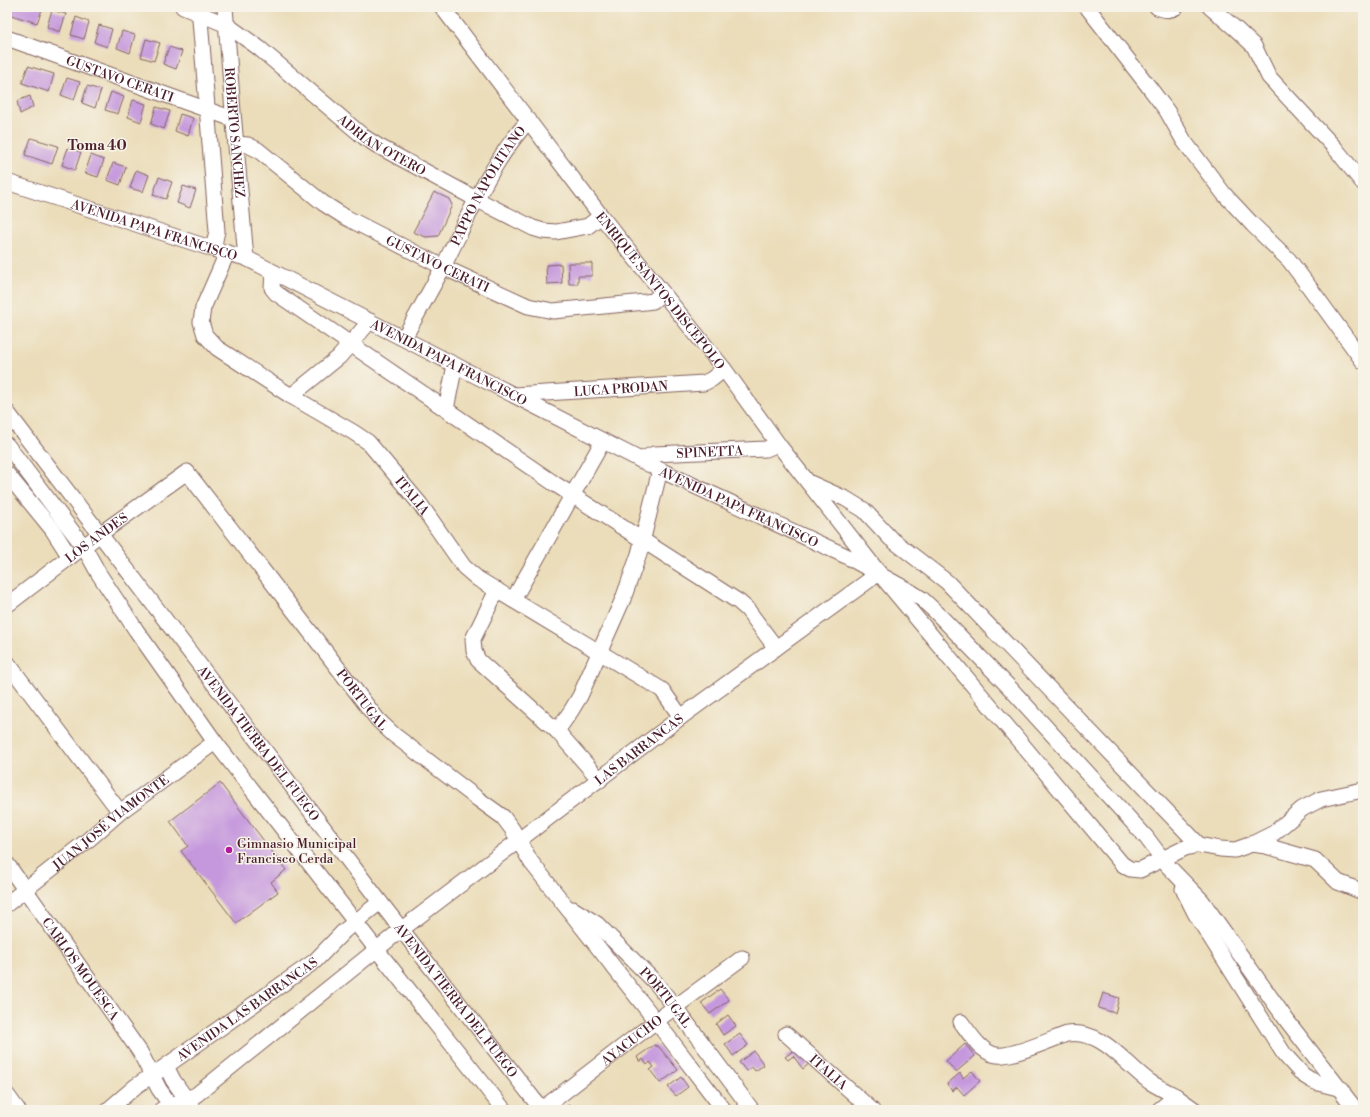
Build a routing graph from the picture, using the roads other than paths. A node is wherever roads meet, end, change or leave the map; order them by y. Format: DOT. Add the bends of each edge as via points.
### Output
graph roads {
  1 [pos="183,7"];
  2 [pos="225,7"];
  3 [pos="442,7"];
  4 [pos="1087,7"];
  5 [pos="1157,7"];
  6 [pos="1176,7"];
  7 [pos="1210,7"];
  8 [pos="199,10"];
  9 [pos="227,25"];
  10 [pos="7,38"];
  11 [pos="207,110"];
  12 [pos="233,119"];
  13 [pos="529,120"];
  14 [pos="236,144"];
  15 [pos="7,182"];
  16 [pos="1363,183"];
  17 [pos="476,199"];
  18 [pos="601,216"];
  19 [pos="220,251"];
  20 [pos="246,258"];
  21 [pos="443,267"];
  22 [pos="273,272"];
  23 [pos="662,293"];
  24 [pos="370,321"];
  25 [pos="404,338"];
  26 [pos="351,344"];
  27 [pos="1363,361"];
  28 [pos="455,365"];
  29 [pos="724,369"];
  30 [pos="513,395"];
  31 [pos="291,396"];
  32 [pos="446,409"];
  33 [pos="7,412"];
  34 [pos="603,441"];
  35 [pos="778,444"];
  36 [pos="7,446"];
  37 [pos="640,460"];
  38 [pos="660,470"];
  39 [pos="187,472"];
  40 [pos="7,474"];
  41 [pos="808,482"];
  42 [pos="572,495"];
  43 [pos="100,534"];
  44 [pos="643,541"];
  45 [pos="84,547"];
  46 [pos="70,557"];
  47 [pos="879,573"];
  48 [pos="497,590"];
  49 [pos="513,600"];
  50 [pos="7,605"];
  51 [pos="776,648"];
  52 [pos="598,652"];
  53 [pos="7,662"];
  54 [pos="681,717"];
  55 [pos="557,731"];
  56 [pos="215,742"];
  57 [pos="600,780"];
  58 [pos="1363,790"];
  59 [pos="120,812"];
  60 [pos="519,841"];
  61 [pos="1252,844"];
  62 [pos="1199,845"];
  63 [pos="1163,860"];
  64 [pos="7,864"];
  65 [pos="1176,874"];
  66 [pos="26,890"];
  67 [pos="1363,892"];
  68 [pos="380,902"];
  69 [pos="562,902"];
  70 [pos="7,904"];
  71 [pos="355,921"];
  72 [pos="402,929"];
  73 [pos="377,950"];
  74 [pos="742,958"];
  75 [pos="675,1007"];
  76 [pos="656,1021"];
  77 [pos="961,1022"];
  78 [pos="786,1034"];
  79 [pos="166,1066"];
  80 [pos="152,1075"];
  81 [pos="1342,1089"];
  82 [pos="7,1095"];
  83 [pos="1176,1096"];
  84 [pos="190,1105"];
  85 [pos="168,1108"];
  86 [pos="18,1110"];
  87 [pos="108,1110"];
  88 [pos="504,1110"];
  89 [pos="542,1110"];
  90 [pos="724,1110"];
  91 [pos="752,1110"];
  92 [pos="872,1110"];
  93 [pos="1159,1110"];
  94 [pos="1195,1110"];
  95 [pos="1356,1110"];
  1 -- 8 [label="street, ADRIAN OTERO"];
  2 -- 9 [label="street, ROBERTO SANCHEZ"];
  3 -- 13 [label="street, ENRIQUE SANTOS DISCEPOLO"];
  4 -- 27 [label="street" via="1154,93 1184,141 1224,194 1288,260"];
  5 -- 6 [label="street" via="1163,10"];
  7 -- 16 [label="street" via="1254,46 1269,77 1335,148"];
  8 -- 9 [label="street, ADRIAN OTERO"];
  8 -- 11 [label="street, ROBERTO SANCHEZ"];
  9 -- 12 [label="street, ROBERTO SANCHEZ"];
  9 -- 17 [label="street, ADRIAN OTERO" via="259,48 364,137"];
  10 -- 11 [label="street, GUSTAVO CERATI"];
  11 -- 12 [label="street, GUSTAVO CERATI"];
  11 -- 19 [label="street, ROBERTO SANCHEZ"];
  12 -- 14 [label="street, ROBERTO SANCHEZ"];
  13 -- 17 [label="street, PAPPO NAPOLITANO" via="514,137"];
  13 -- 18 [label="street, ENRIQUE SANTOS DISCEPOLO"];
  14 -- 20 [label="street, ROBERTO SANCHEZ"];
  14 -- 21 [label="street, GUSTAVO CERATI" via="248,145 258,150 323,204"];
  15 -- 19 [label="street, AVENIDA PAPA FRANCISCO"];
  17 -- 18 [label="street, ADRIAN OTERO" via="532,228 543,231 556,232 588,226"];
  17 -- 21 [label="street, PAPPO NAPOLITANO"];
  18 -- 23 [label="street, ENRIQUE SANTOS DISCEPOLO"];
  19 -- 20 [label="street, AVENIDA PAPA FRANCISCO"];
  19 -- 31 [label="street, ITALIA" via="203,308 201,322 204,335 217,348"];
  20 -- 22 [label="street, AVENIDA PAPA FRANCISCO"];
  21 -- 23 [label="street, GUSTAVO CERATI" via="528,306 553,311 653,301"];
  21 -- 25 [label="street, PAPPO NAPOLITANO"];
  22 -- 24 [label="street, AVENIDA PAPA FRANCISCO"];
  22 -- 26 [label="street" via="272,288 276,293"];
  23 -- 29 [label="street, ENRIQUE SANTOS DISCEPOLO"];
  24 -- 25 [label="street, AVENIDA PAPA FRANCISCO"];
  24 -- 26 [label="street"];
  25 -- 28 [label="street, AVENIDA PAPA FRANCISCO"];
  26 -- 31 [label="street"];
  26 -- 32 [label="street"];
  28 -- 30 [label="street, AVENIDA PAPA FRANCISCO"];
  28 -- 32 [label="street"];
  29 -- 30 [label="street, LUCA PRODAN" via="704,383"];
  29 -- 35 [label="street, ENRIQUE SANTOS DISCEPOLO"];
  30 -- 34 [label="street, AVENIDA PAPA FRANCISCO"];
  31 -- 48 [label="street, ITALIA" via="368,442 420,504 464,567"];
  32 -- 42 [label="street"];
  33 -- 43 [label="street, AVENIDA TIERRA DEL FUEGO"];
  34 -- 37 [label="street, AVENIDA PAPA FRANCISCO"];
  34 -- 42 [label="street"];
  35 -- 37 [label="street, SPINETTA" via="766,449 654,454"];
  35 -- 41 [label="street, ENRIQUE SANTOS DISCEPOLO"];
  36 -- 45 [label="street"];
  37 -- 38 [label="street, AVENIDA PAPA FRANCISCO"];
  38 -- 44 [label="street"];
  38 -- 47 [label="street, AVENIDA PAPA FRANCISCO"];
  39 -- 43 [label="street, LOS ANDES"];
  39 -- 60 [label="street, PORTUGAL" via="378,720 503,817"];
  40 -- 46 [label="street" via="52,529"];
  41 -- 47 [label="street, ENRIQUE SANTOS DISCEPOLO"];
  41 -- 62 [label="street" via="864,510 890,538 947,582"];
  42 -- 44 [label="street"];
  42 -- 49 [label="street"];
  43 -- 45 [label="street, LOS ANDES"];
  43 -- 68 [label="street, AVENIDA TIERRA DEL FUEGO"];
  44 -- 51 [label="street" via="748,609"];
  44 -- 52 [label="street" via="622,599"];
  45 -- 46 [label="street, LOS ANDES"];
  45 -- 56 [label="street" via="132,624"];
  46 -- 50 [label="street, LOS ANDES"];
  47 -- 51 [label="street, LAS BARRANCAS"];
  47 -- 63 [label="street, AVENIDA PAPA FRANCISCO" via="911,592 937,613 1010,688 1146,837"];
  47 -- 63 [label="street, ENRIQUE SANTOS DISCEPOLO" via="1122,864 1130,869 1140,870"];
  48 -- 49 [label="street, ITALIA"];
  48 -- 55 [label="street" via="473,640 474,651 478,660"];
  49 -- 52 [label="street, ITALIA"];
  51 -- 54 [label="street, LAS BARRANCAS"];
  52 -- 54 [label="street, ITALIA" via="662,690"];
  52 -- 55 [label="street" via="580,696"];
  53 -- 59 [label="street"];
  54 -- 57 [label="street, LAS BARRANCAS"];
  55 -- 57 [label="street"];
  56 -- 59 [label="street, JUAN JOSÉ VIAMONTE"];
  56 -- 71 [label="street"];
  57 -- 60 [label="street, LAS BARRANCAS"];
  58 -- 61 [label="street" via="1321,799 1302,809 1274,833"];
  59 -- 66 [label="street, JUAN JOSÉ VIAMONTE"];
  60 -- 69 [label="street, PORTUGAL" via="531,862"];
  60 -- 72 [label="street, LAS BARRANCAS"];
  61 -- 62 [label="street" via="1235,850 1220,850"];
  61 -- 67 [label="street" via="1315,860 1338,882"];
  62 -- 63 [label="street, ENRIQUE SANTOS DISCEPOLO" via="1185,848"];
  63 -- 65 [label="street, AVENIDA PAPA FRANCISCO"];
  64 -- 66 [label="street, CARLOS MOUESCA"];
  65 -- 81 [label="street, AVENIDA PAPA FRANCISCO" via="1202,901 1288,1022"];
  65 -- 81 [label="street" via="1195,913 1284,1054 1310,1080"];
  66 -- 70 [label="street, JUAN JOSÉ VIAMONTE"];
  66 -- 80 [label="street, CARLOS MOUESCA" via="140,1052"];
  68 -- 71 [label="street, AVENIDA LAS BARRANCAS"];
  68 -- 72 [label="street, AVENIDA TIERRA DEL FUEGO"];
  69 -- 75 [label="street, PORTUGAL" via="597,924 656,983"];
  69 -- 76 [label="street, PORTUGAL"];
  71 -- 73 [label="street"];
  71 -- 79 [label="street, AVENIDA LAS BARRANCAS" via="315,960"];
  72 -- 73 [label="street"];
  72 -- 89 [label="street, AVENIDA TIERRA DEL FUEGO"];
  73 -- 84 [label="street" via="196,1095"];
  73 -- 88 [label="street"];
  74 -- 75 [label="street, AYACUCHO"];
  75 -- 76 [label="street, AYACUCHO"];
  75 -- 91 [label="street, PORTUGAL"];
  76 -- 89 [label="street, AYACUCHO"];
  76 -- 90 [label="street, PORTUGAL"];
  77 -- 83 [label="street" via="986,1050 997,1055 1009,1054 1067,1034 1090,1035 1102,1041 1150,1082"];
  78 -- 92 [label="street, ITALIA"];
  79 -- 80 [label="street, AVENIDA LAS BARRANCAS"];
  79 -- 84 [label="street" via="172,1080"];
  80 -- 85 [label="street, CARLOS MOUESCA"];
  80 -- 87 [label="street, AVENIDA LAS BARRANCAS"];
  81 -- 95 [label="street, AVENIDA PAPA FRANCISCO"];
  82 -- 86 [label="street"];
  83 -- 93 [label="street"];
  83 -- 94 [label="street"];
  84 -- 85 [label="street"];
}
